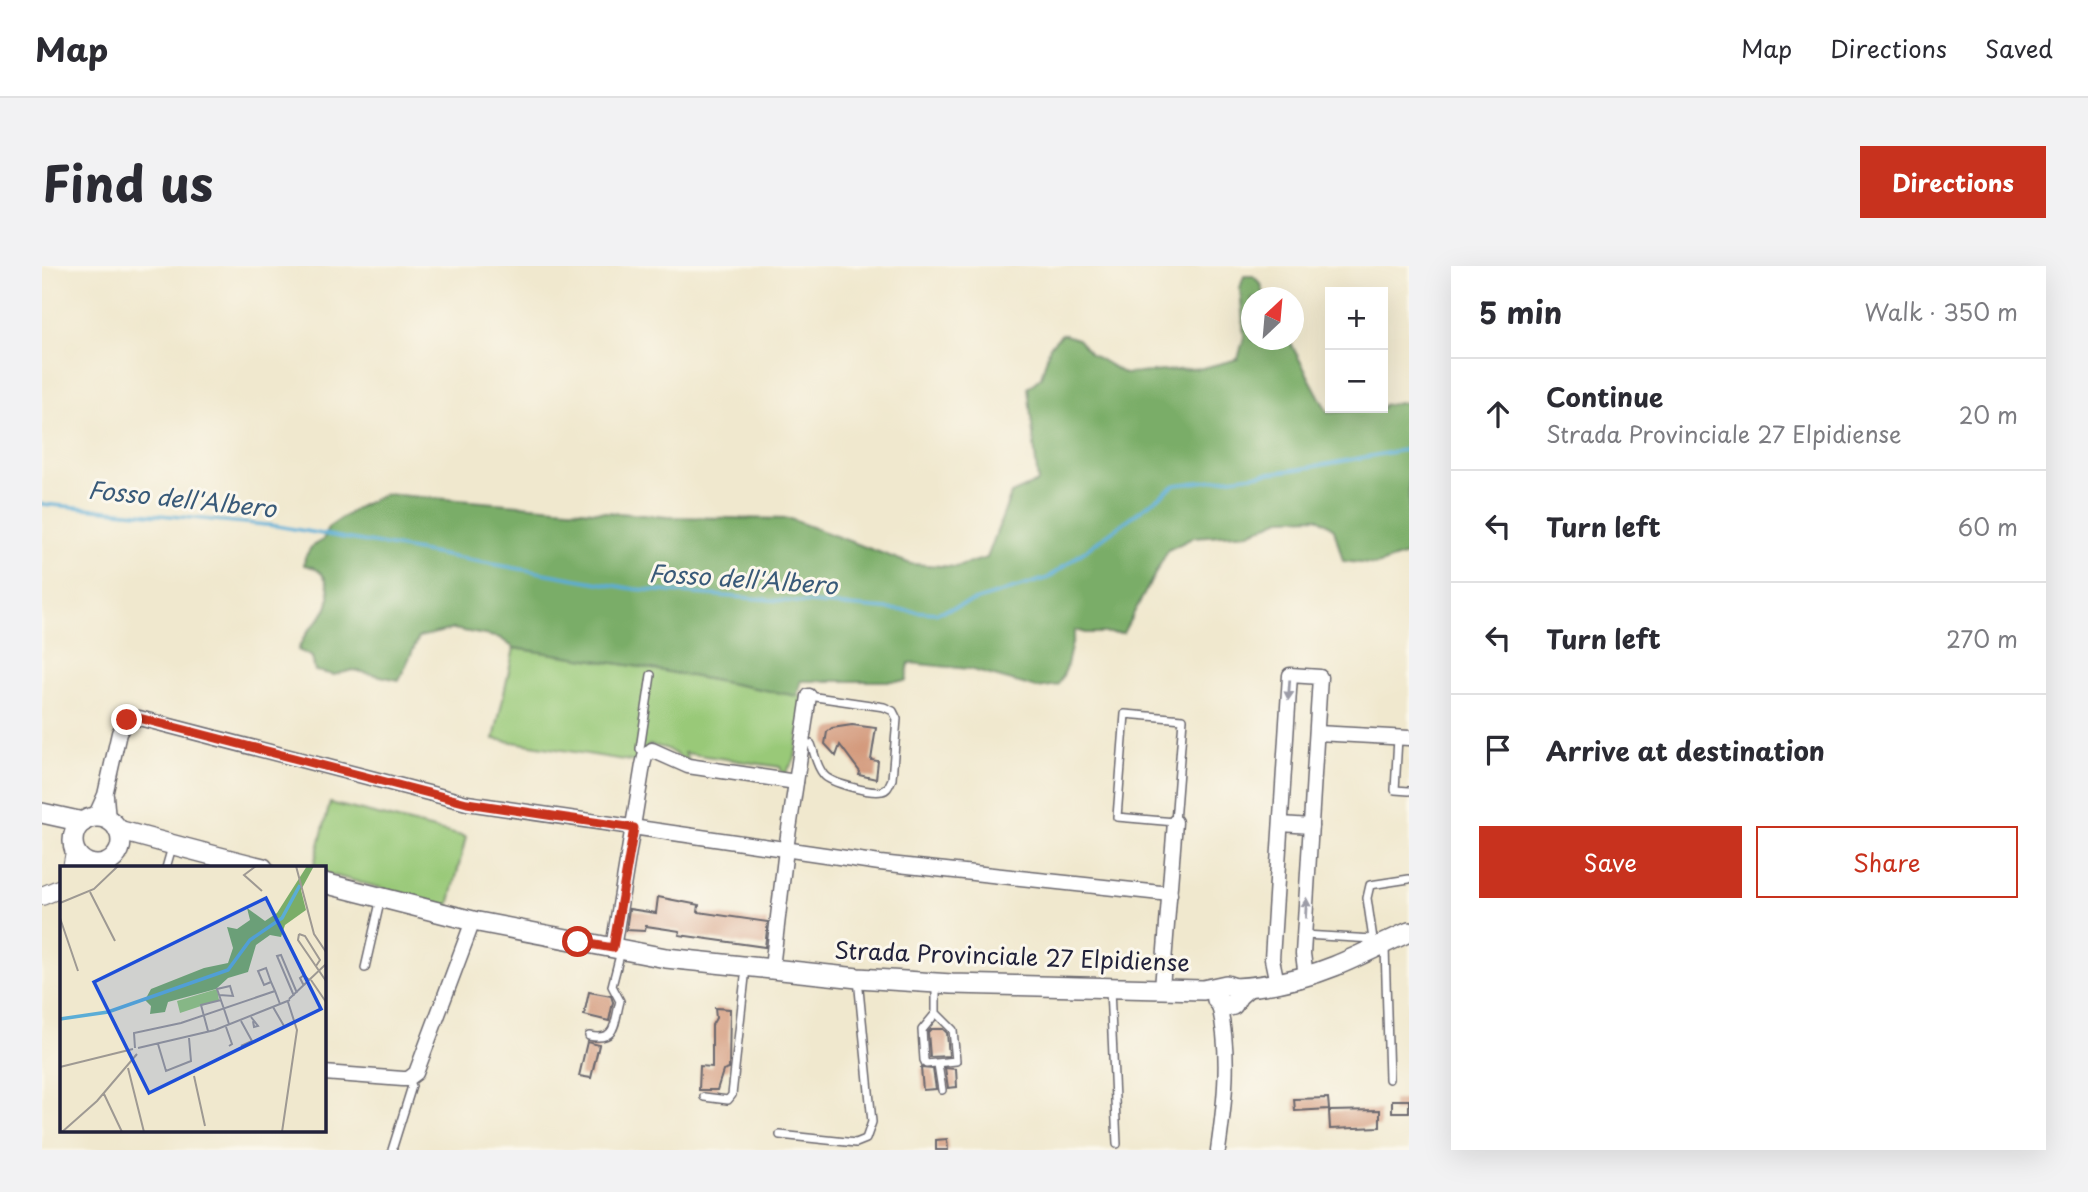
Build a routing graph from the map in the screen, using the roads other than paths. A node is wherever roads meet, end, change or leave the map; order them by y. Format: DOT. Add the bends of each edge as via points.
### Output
graph roads {
  1 [pos="651,675"];
  2 [pos="810,696"];
  3 [pos="1317,733"];
  4 [pos="1404,738"];
  5 [pos="802,743"];
  6 [pos="645,757"];
  7 [pos="796,782"];
  8 [pos="1409,791"];
  9 [pos="49,815"];
  10 [pos="1175,822"];
  11 [pos="1281,824"];
  12 [pos="1311,826"];
  13 [pos="634,828"];
  14 [pos="89,842"];
  15 [pos="172,846"];
  16 [pos="786,849"];
  17 [pos="167,866"];
  18 [pos="251,866"];
  19 [pos="1409,879"];
  20 [pos="326,883"];
  21 [pos="1170,894"];
  22 [pos="381,897"];
  23 [pos="473,921"];
  24 [pos="1409,932"];
  25 [pos="1304,934"];
  26 [pos="1377,943"];
  27 [pos="617,950"];
  28 [pos="746,967"];
  29 [pos="365,968"];
  30 [pos="772,968"];
  31 [pos="1306,976"];
  32 [pos="858,978"];
  33 [pos="936,983"];
  34 [pos="1277,983"];
  35 [pos="1110,988"];
  36 [pos="1162,988"];
  37 [pos="1228,993"];
  38 [pos="936,1013"];
  39 [pos="589,1035"];
  40 [pos="938,1064"];
  41 [pos="326,1073"];
  42 [pos="408,1079"];
  43 [pos="1389,1079"];
  44 [pos="942,1090"];
  45 [pos="704,1097"];
  46 [pos="780,1135"];
  47 [pos="1117,1144"];
  48 [pos="393,1150"];
  49 [pos="1218,1150"];
  1 -- 6 [label="lane" via="640,749"];
  2 -- 5 [label="street"];
  2 -- 5 [label="lane" via="893,711 897,719 888,787 876,792 832,782 817,764 811,744"];
  3 -- 4 [label="street"];
  3 -- 11 [label="street, one-way" via="1320,677 1290,675"];
  3 -- 12 [label="street"];
  4 -- 8 [label="lane" via="1395,790"];
  5 -- 7 [label="street"];
  6 -- 7 [label="street" via="652,750 688,766"];
  6 -- 13 [label="street"];
  7 -- 16 [label="street"];
  9 -- 14 [label="main road"];
  10 -- 10 [label="lane" via="1117,817 1125,714 1183,719"];
  10 -- 21 [label="street"];
  11 -- 12 [label="street"];
  11 -- 34 [label="street" via="1272,959"];
  25 -- 12 [label="street, one-way"];
  13 -- 14 [label="street" via="467,803 139,718 127,720 119,733 106,795"];
  13 -- 16 [label="street"];
  13 -- 27 [label="street"];
  14 -- 15 [label="main road" via="152,838"];
  14 -- 15 [label="main road" via="120,844 116,856 132,849"];
  15 -- 17 [label="lane"];
  15 -- 18 [label="main road"];
  16 -- 21 [label="street"];
  16 -- 30 [label="street"];
  19 -- 26 [label="lane" via="1370,885 1367,898"];
  20 -- 22 [label="main road, Strada Provinciale 27 Elpidiense"];
  21 -- 36 [label="street"];
  22 -- 23 [label="main road, Strada Provinciale 27 Elpidiense"];
  22 -- 29 [label="lane"];
  23 -- 27 [label="main road, Strada Provinciale 27 Elpidiense"];
  23 -- 42 [label="street" via="416,1073"];
  24 -- 26 [label="main road, Strada Provinciale 27 Elpidiense"];
  25 -- 26 [label="lane"];
  25 -- 31 [label="street"];
  26 -- 31 [label="main road, Strada Provinciale 27 Elpidiense"];
  26 -- 43 [label="lane"];
  27 -- 28 [label="main road, Strada Provinciale 27 Elpidiense"];
  27 -- 39 [label="lane" via="612,986 620,1001 612,1031 602,1039"];
  28 -- 30 [label="main road, Strada Provinciale 27 Elpidiense"];
  28 -- 45 [label="lane" via="732,1095 728,1100"];
  30 -- 32 [label="main road, Strada Provinciale 27 Elpidiense"];
  31 -- 34 [label="main road, Strada Provinciale 27 Elpidiense"];
  32 -- 33 [label="main road, Strada Provinciale 27 Elpidiense"];
  32 -- 46 [label="lane" via="872,1122 866,1139 856,1143"];
  33 -- 35 [label="main road, Strada Provinciale 27 Elpidiense"];
  33 -- 38 [label="lane"];
  34 -- 37 [label="main road, Strada Provinciale 27 Elpidiense"];
  35 -- 36 [label="main road, Strada Provinciale 27 Elpidiense"];
  35 -- 47 [label="lane"];
  36 -- 37 [label="main road, Strada Provinciale 27 Elpidiense"];
  37 -- 49 [label="street"];
  38 -- 40 [label="lane" via="922,1030 924,1060"];
  38 -- 40 [label="lane" via="953,1030 957,1062"];
  40 -- 44 [label="lane"];
  41 -- 42 [label="street"];
  42 -- 48 [label="lane" via="412,1086"];
}
